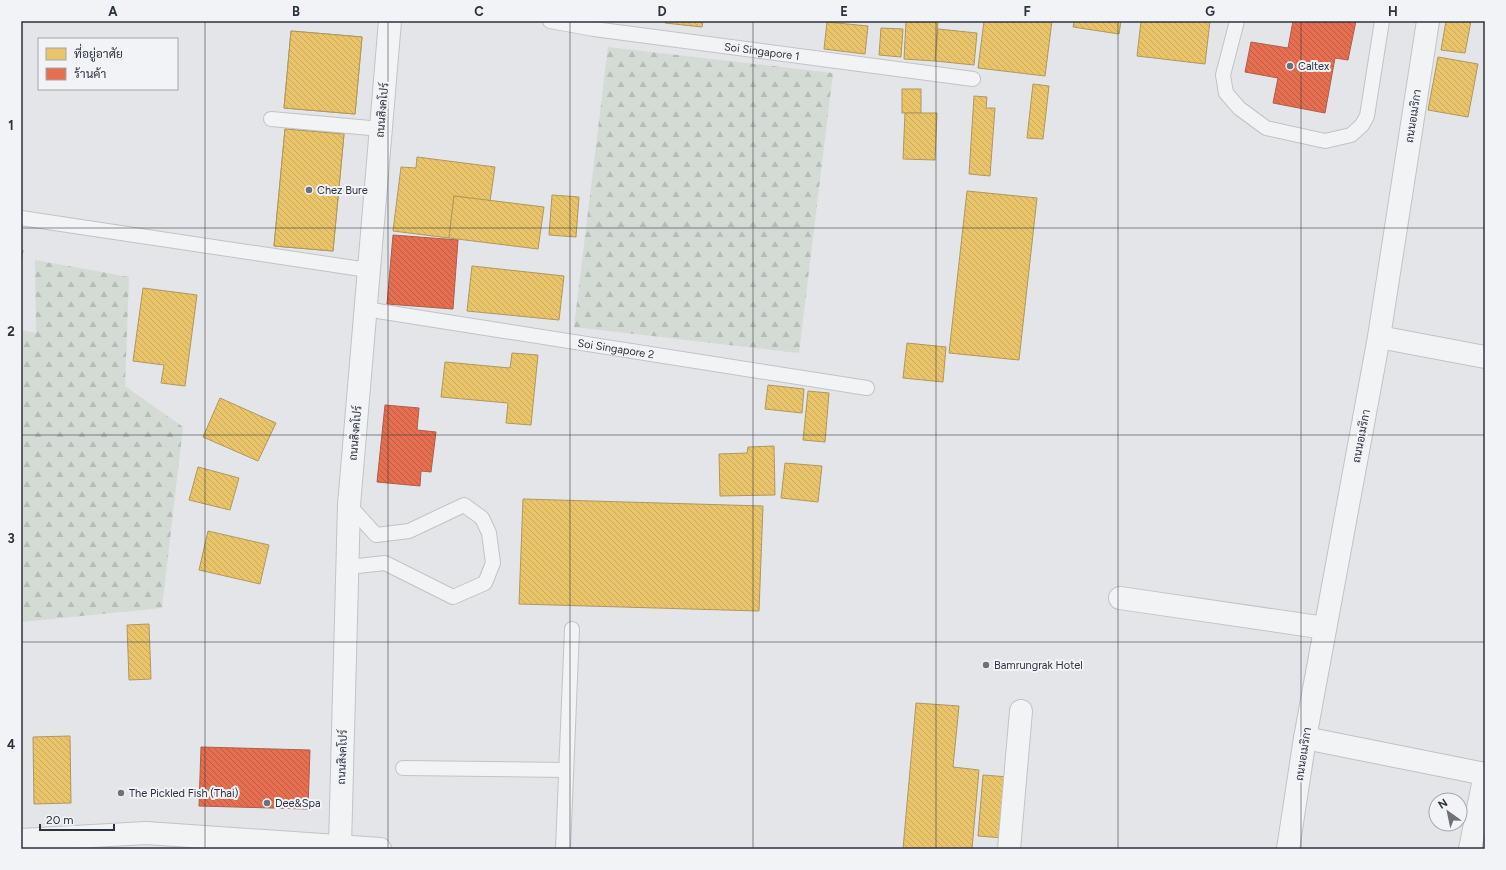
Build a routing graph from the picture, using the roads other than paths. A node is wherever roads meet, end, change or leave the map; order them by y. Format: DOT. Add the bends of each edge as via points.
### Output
graph roads {
  1 [pos="390,21"];
  2 [pos="550,21"];
  3 [pos="1237,21"];
  4 [pos="1382,21"];
  5 [pos="1428,21"];
  6 [pos="973,79"];
  7 [pos="271,119"];
  8 [pos="381,129"];
  9 [pos="21,218"];
  10 [pos="368,270"];
  11 [pos="365,309"];
  12 [pos="1380,337"];
  13 [pos="1485,357"];
  14 [pos="867,388"];
  15 [pos="349,505"];
  16 [pos="348,567"];
  17 [pos="1120,598"];
  18 [pos="1325,628"];
  19 [pos="572,629"];
  20 [pos="1021,711"];
  21 [pos="1305,738"];
  22 [pos="403,768"];
  23 [pos="566,770"];
  24 [pos="1485,774"];
  25 [pos="21,840"];
  26 [pos="340,846"];
  27 [pos="380,849"];
  28 [pos="563,849"];
  29 [pos="1009,849"];
  30 [pos="1288,849"];
  31 [pos="1470,849"];
  1 -- 8 [label="street, ถนนสิงคโปร์"];
  2 -- 6 [label="lane, Soi Singapore 1"];
  3 -- 4 [label="lane" via="1223,75 1226,93 1239,108 1266,128 1324,141 1351,135 1367,116"];
  5 -- 12 [label="street, ถนนอเมริกา"];
  7 -- 8 [label="lane"];
  8 -- 10 [label="street, ถนนสิงคโปร์"];
  9 -- 10 [label="lane"];
  10 -- 11 [label="street, ถนนสิงคโปร์"];
  11 -- 14 [label="lane, Soi Singapore 2"];
  11 -- 15 [label="street, ถนนสิงคโปร์"];
  12 -- 13 [label="street"];
  12 -- 18 [label="street, ถนนอเมริกา"];
  15 -- 16 [label="street, ถนนสิงคโปร์"];
  15 -- 16 [label="lane" via="376,535 409,531 464,506 482,518 489,533 493,563 485,583 453,597 384,563"];
  16 -- 26 [label="street, ถนนสิงคโปร์"];
  17 -- 18 [label="street"];
  18 -- 21 [label="street, ถนนอเมริกา"];
  19 -- 23 [label="lane"];
  20 -- 29 [label="street"];
  21 -- 24 [label="street"];
  21 -- 30 [label="street, ถนนอเมริกา"];
  22 -- 23 [label="lane"];
  23 -- 28 [label="lane"];
  24 -- 31 [label="street"];
  25 -- 26 [label="street" via="146,833"];
  26 -- 27 [label="street"];
}
